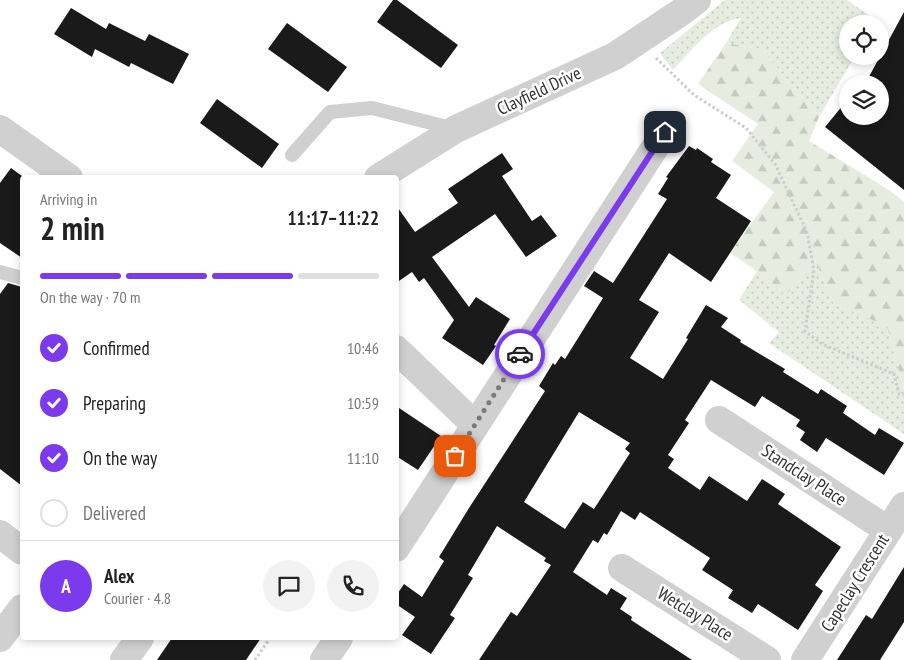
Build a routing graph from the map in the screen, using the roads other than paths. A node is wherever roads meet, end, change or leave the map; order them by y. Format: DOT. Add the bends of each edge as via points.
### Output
graph roads {
  1 [pos="696,0"];
  2 [pos="0,129"];
  3 [pos="456,130"];
  4 [pos="665,132"];
  5 [pos="292,155"];
  6 [pos="65,175"];
  7 [pos="383,175"];
  8 [pos="0,272"];
  9 [pos="20,277"];
  10 [pos="399,352"];
  11 [pos="719,420"];
  12 [pos="475,425"];
  13 [pos="904,506"];
  14 [pos="888,530"];
  15 [pos="0,534"];
  16 [pos="399,543"];
  17 [pos="20,549"];
  18 [pos="622,568"];
  19 [pos="20,611"];
  20 [pos="0,638"];
  21 [pos="139,640"];
  22 [pos="338,640"];
  23 [pos="124,660"];
  24 [pos="324,660"];
  25 [pos="767,660"];
  26 [pos="805,660"];
  1 -- 3 [label="street, Clayfield Drive" via="615,56"];
  2 -- 6 [label="street"];
  3 -- 5 [label="lane" via="372,108 330,112"];
  3 -- 7 [label="street, Clayfield Drive"];
  4 -- 12 [label="street"];
  8 -- 9 [label="lane"];
  10 -- 12 [label="street"];
  11 -- 14 [label="street, Standclay Place"];
  12 -- 16 [label="street"];
  13 -- 14 [label="street, Capeclay Crescent"];
  14 -- 26 [label="street, Capeclay Crescent"];
  15 -- 17 [label="street"];
  18 -- 25 [label="street, Wetclay Place"];
  19 -- 20 [label="street"];
  21 -- 23 [label="street"];
  22 -- 24 [label="street"];
}
